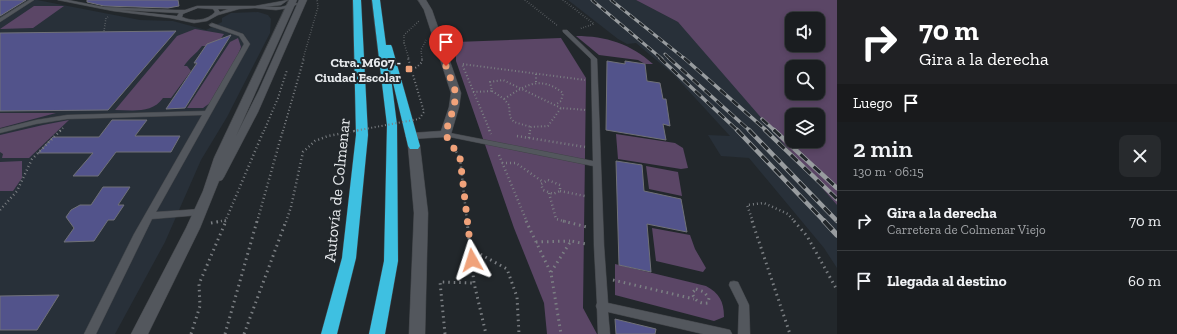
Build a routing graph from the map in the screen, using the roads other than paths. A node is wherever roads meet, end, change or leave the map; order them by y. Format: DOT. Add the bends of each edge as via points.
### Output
graph roads {
  1 [pos="32,0"];
  2 [pos="60,0"];
  3 [pos="357,0"];
  4 [pos="422,0"];
  5 [pos="298,1"];
  6 [pos="376,3"];
  7 [pos="289,7"];
  8 [pos="104,8"];
  9 [pos="214,8"];
  10 [pos="239,8"];
  11 [pos="271,8"];
  12 [pos="184,10"];
  13 [pos="217,14"];
  14 [pos="179,18"];
  15 [pos="279,19"];
  16 [pos="0,20"];
  17 [pos="211,22"];
  18 [pos="565,31"];
  19 [pos="274,63"];
  20 [pos="206,113"];
  21 [pos="0,131"];
  22 [pos="445,134"];
  23 [pos="412,141"];
  24 [pos="597,164"];
  25 [pos="209,191"];
  26 [pos="200,212"];
  27 [pos="149,216"];
  28 [pos="734,285"];
  29 [pos="602,306"];
  30 [pos="90,334"];
  31 [pos="139,334"];
  32 [pos="329,334"];
  33 [pos="378,334"];
  34 [pos="417,334"];
  35 [pos="604,334"];
  36 [pos="726,334"];
  37 [pos="744,334"];
  1 -- 16 [label="lane"];
  2 -- 8 [label="lane"];
  3 -- 32 [label="highway, Autovía de Colmenar" via="362,135 349,258"];
  4 -- 22 [label="street" via="435,29 456,93"];
  5 -- 7 [label="street"];
  5 -- 19 [label="street"];
  6 -- 23 [label="highway"];
  6 -- 33 [label="highway" via="392,125 391,261"];
  7 -- 11 [label="lane"];
  7 -- 11 [label="lane"];
  7 -- 15 [label="street"];
  7 -- 19 [label="street" via="274,52"];
  8 -- 12 [label="lane"];
  8 -- 14 [label="lane"];
  9 -- 10 [label="lane"];
  9 -- 12 [label="lane" via="197,7"];
  9 -- 13 [label="lane"];
  10 -- 11 [label="lane"];
  10 -- 13 [label="lane"];
  11 -- 15 [label="lane"];
  12 -- 14 [label="lane"];
  13 -- 17 [label="lane"];
  14 -- 17 [label="lane"];
  15 -- 25 [label="street" via="220,158"];
  17 -- 20 [label="lane" via="242,35 247,44"];
  18 -- 24 [label="lane" via="594,59"];
  19 -- 25 [label="street" via="268,82 234,152"];
  20 -- 21 [label="lane" via="67,117"];
  20 -- 27 [label="lane"];
  22 -- 23 [label="street" via="425,134"];
  22 -- 24 [label="lane"];
  23 -- 34 [label="street" via="421,213"];
  24 -- 29 [label="lane"];
  25 -- 26 [label="street"];
  26 -- 27 [label="lane"];
  26 -- 31 [label="street"];
  27 -- 30 [label="lane"];
  28 -- 37 [label="lane" via="744,304"];
  29 -- 35 [label="lane"];
  29 -- 36 [label="lane"];
}
